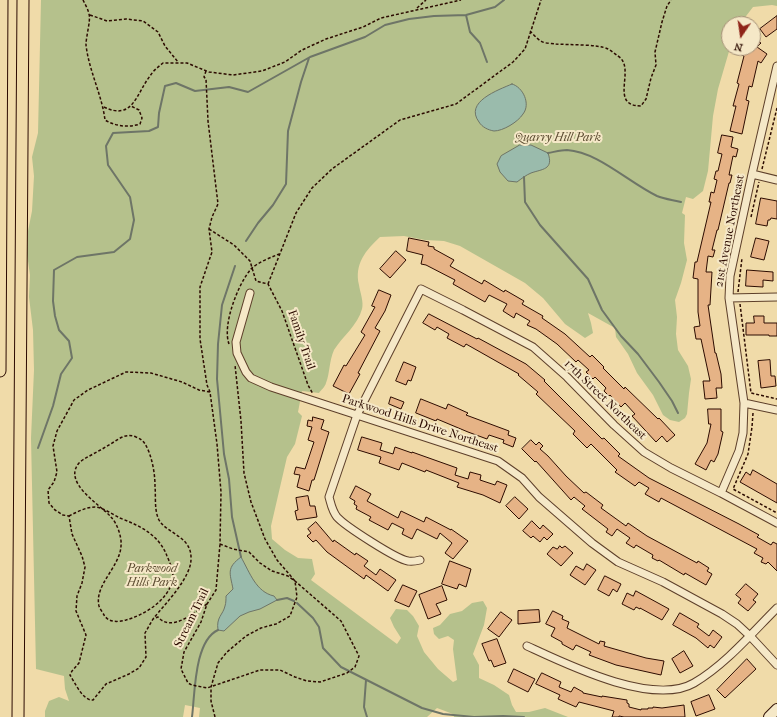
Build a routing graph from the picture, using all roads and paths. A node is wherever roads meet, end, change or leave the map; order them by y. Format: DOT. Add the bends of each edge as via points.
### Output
graph roads {
  1 [pos="2,0"];
  2 [pos="23,0"];
  3 [pos="83,0"];
  4 [pos="426,0"];
  5 [pos="461,0"];
  6 [pos="541,0"];
  7 [pos="671,0"];
  8 [pos="415,9"];
  9 [pos="90,15"];
  10 [pos="530,31"];
  11 [pos="178,62"];
  12 [pos="777,66"];
  13 [pos="206,71"];
  14 [pos="131,106"];
  15 [pos="104,107"];
  16 [pos="777,108"];
  17 [pos="752,174"];
  18 [pos="761,176"];
  19 [pos="777,180"];
  20 [pos="750,220"];
  21 [pos="209,229"];
  22 [pos="279,254"];
  23 [pos="742,256"];
  24 [pos="252,268"];
  25 [pos="268,284"];
  26 [pos="250,293"];
  27 [pos="728,298"];
  28 [pos="739,298"];
  29 [pos="777,298"];
  30 [pos="229,345"];
  31 [pos="234,364"];
  32 [pos="0,371"];
  33 [pos="210,392"];
  34 [pos="777,400"];
  35 [pos="318,402"];
  36 [pos="744,403"];
  37 [pos="777,410"];
  38 [pos="759,414"];
  39 [pos="357,415"];
  40 [pos="721,492"];
  41 [pos="102,508"];
  42 [pos="777,513"];
  43 [pos="69,516"];
  44 [pos="777,523"];
  45 [pos="220,544"];
  46 [pos="420,560"];
  47 [pos="295,581"];
  48 [pos="207,604"];
  49 [pos="777,608"];
  50 [pos="153,619"];
  51 [pos="750,636"];
  52 [pos="527,646"];
  53 [pos="777,665"];
  54 [pos="211,687"];
  55 [pos="777,709"];
  56 [pos="18,717"];
  57 [pos="215,717"];
  58 [pos="768,717"];
  1 -- 32 [label="main road"];
  2 -- 56 [label="main road"];
  3 -- 9 [label="path"];
  4 -- 8 [label="path"];
  5 -- 8 [label="path"];
  6 -- 10 [label="path"];
  7 -- 10 [label="path" via="662,22 655,52 656,66 646,99 641,106 633,106 627,100 624,88 626,66 622,58 599,46 542,42"];
  8 -- 13 [label="path" via="326,38 285,62 262,71 233,74"];
  9 -- 11 [label="path" via="107,21 126,18 144,20 158,32"];
  9 -- 15 [label="path" via="86,45 95,84"];
  10 -- 22 [label="path" via="525,50 513,62 456,104 400,120 332,169 312,188 296,213"];
  11 -- 13 [label="path"];
  11 -- 14 [label="path" via="163,62 150,75"];
  12 -- 17 [label="street, 21st Avenue Northeast"];
  13 -- 21 [label="path" via="204,77 218,204"];
  14 -- 15 [label="path" via="117,112"];
  14 -- 15 [label="path" via="138,110 142,118 140,124 132,127 112,124 105,120"];
  16 -- 18 [label="path"];
  17 -- 18 [label="street"];
  17 -- 27 [label="street, 21st Avenue Northeast" via="730,276"];
  18 -- 19 [label="street"];
  18 -- 20 [label="path"];
  21 -- 24 [label="path" via="234,245 250,260"];
  21 -- 33 [label="path, Stream Trail" via="212,252 200,287 200,339 206,385"];
  22 -- 24 [label="path"];
  22 -- 25 [label="path"];
  23 -- 28 [label="path"];
  24 -- 25 [label="path, Family Trail" via="256,281"];
  24 -- 30 [label="path" via="238,290 226,334"];
  25 -- 35 [label="path, Family Trail" via="282,311 308,385"];
  26 -- 35 [label="street, Parkwood Hills Drive Northeast" via="236,342 237,353 246,372 251,378 271,387"];
  27 -- 28 [label="street"];
  27 -- 36 [label="street, 21st Avenue Northeast"];
  28 -- 29 [label="street"];
  28 -- 34 [label="path" via="751,394"];
  31 -- 47 [label="path" via="244,473 251,502 264,539 277,560"];
  33 -- 43 [label="path" via="151,373 126,372 88,390 74,400 63,419 53,446 57,472 48,490 49,503 55,510"];
  33 -- 45 [label="path, Stream Trail" via="221,492"];
  35 -- 39 [label="street, Parkwood Hills Drive Northeast"];
  36 -- 37 [label="street"];
  36 -- 40 [label="street, 21st Avenue Northeast" via="743,433 739,451"];
  38 -- 42 [label="path" via="753,413 748,454 733,489"];
  39 -- 40 [label="street, 17th Street Northeast" via="421,290 533,347 644,452"];
  39 -- 46 [label="street" via="329,497 331,507 347,526 399,558 410,562"];
  39 -- 51 [label="street, Parkwood Hills Drive Northeast" via="498,462 522,478 592,543 618,562 663,582 722,614"];
  40 -- 44 [label="street, 17th Street Northeast"];
  41 -- 41 [label="path" via="140,526 154,536 171,564 173,580 168,594 156,604 140,614 115,622 106,618 99,606 100,590 118,559 121,545 119,532 112,518"];
  41 -- 43 [label="path" via="93,507"];
  41 -- 50 [label="path" via="83,492 75,473 78,465 83,459 121,437 131,435 139,438 146,444 153,464 158,519 182,538 189,547 191,558 189,570 181,584"];
  43 -- 50 [label="path" via="72,534 85,567 77,596 76,611 86,635 80,663 70,675 86,698 94,700 106,684 140,668 146,657 145,633"];
  45 -- 47 [label="path, Stream Trail" via="249,552 272,571"];
  45 -- 48 [label="path, Stream Trail" via="216,590"];
  47 -- 54 [label="path" via="297,597 290,616 246,636 226,652 218,663"];
  47 -- 54 [label="path, Stream Trail" via="341,621 359,656 355,667 347,673 320,682 307,681 280,670 260,670"];
  48 -- 50 [label="path" via="178,622 168,624 158,617"];
  48 -- 54 [label="path, Stream Trail" via="201,622 184,652 181,669 192,686"];
  49 -- 51 [label="street"];
  51 -- 52 [label="street" via="714,670 693,684 675,690 632,686 602,678"];
  51 -- 53 [label="street, Parkwood Hills Drive Northeast"];
  54 -- 57 [label="path"];
  55 -- 58 [label="main road"];
}
